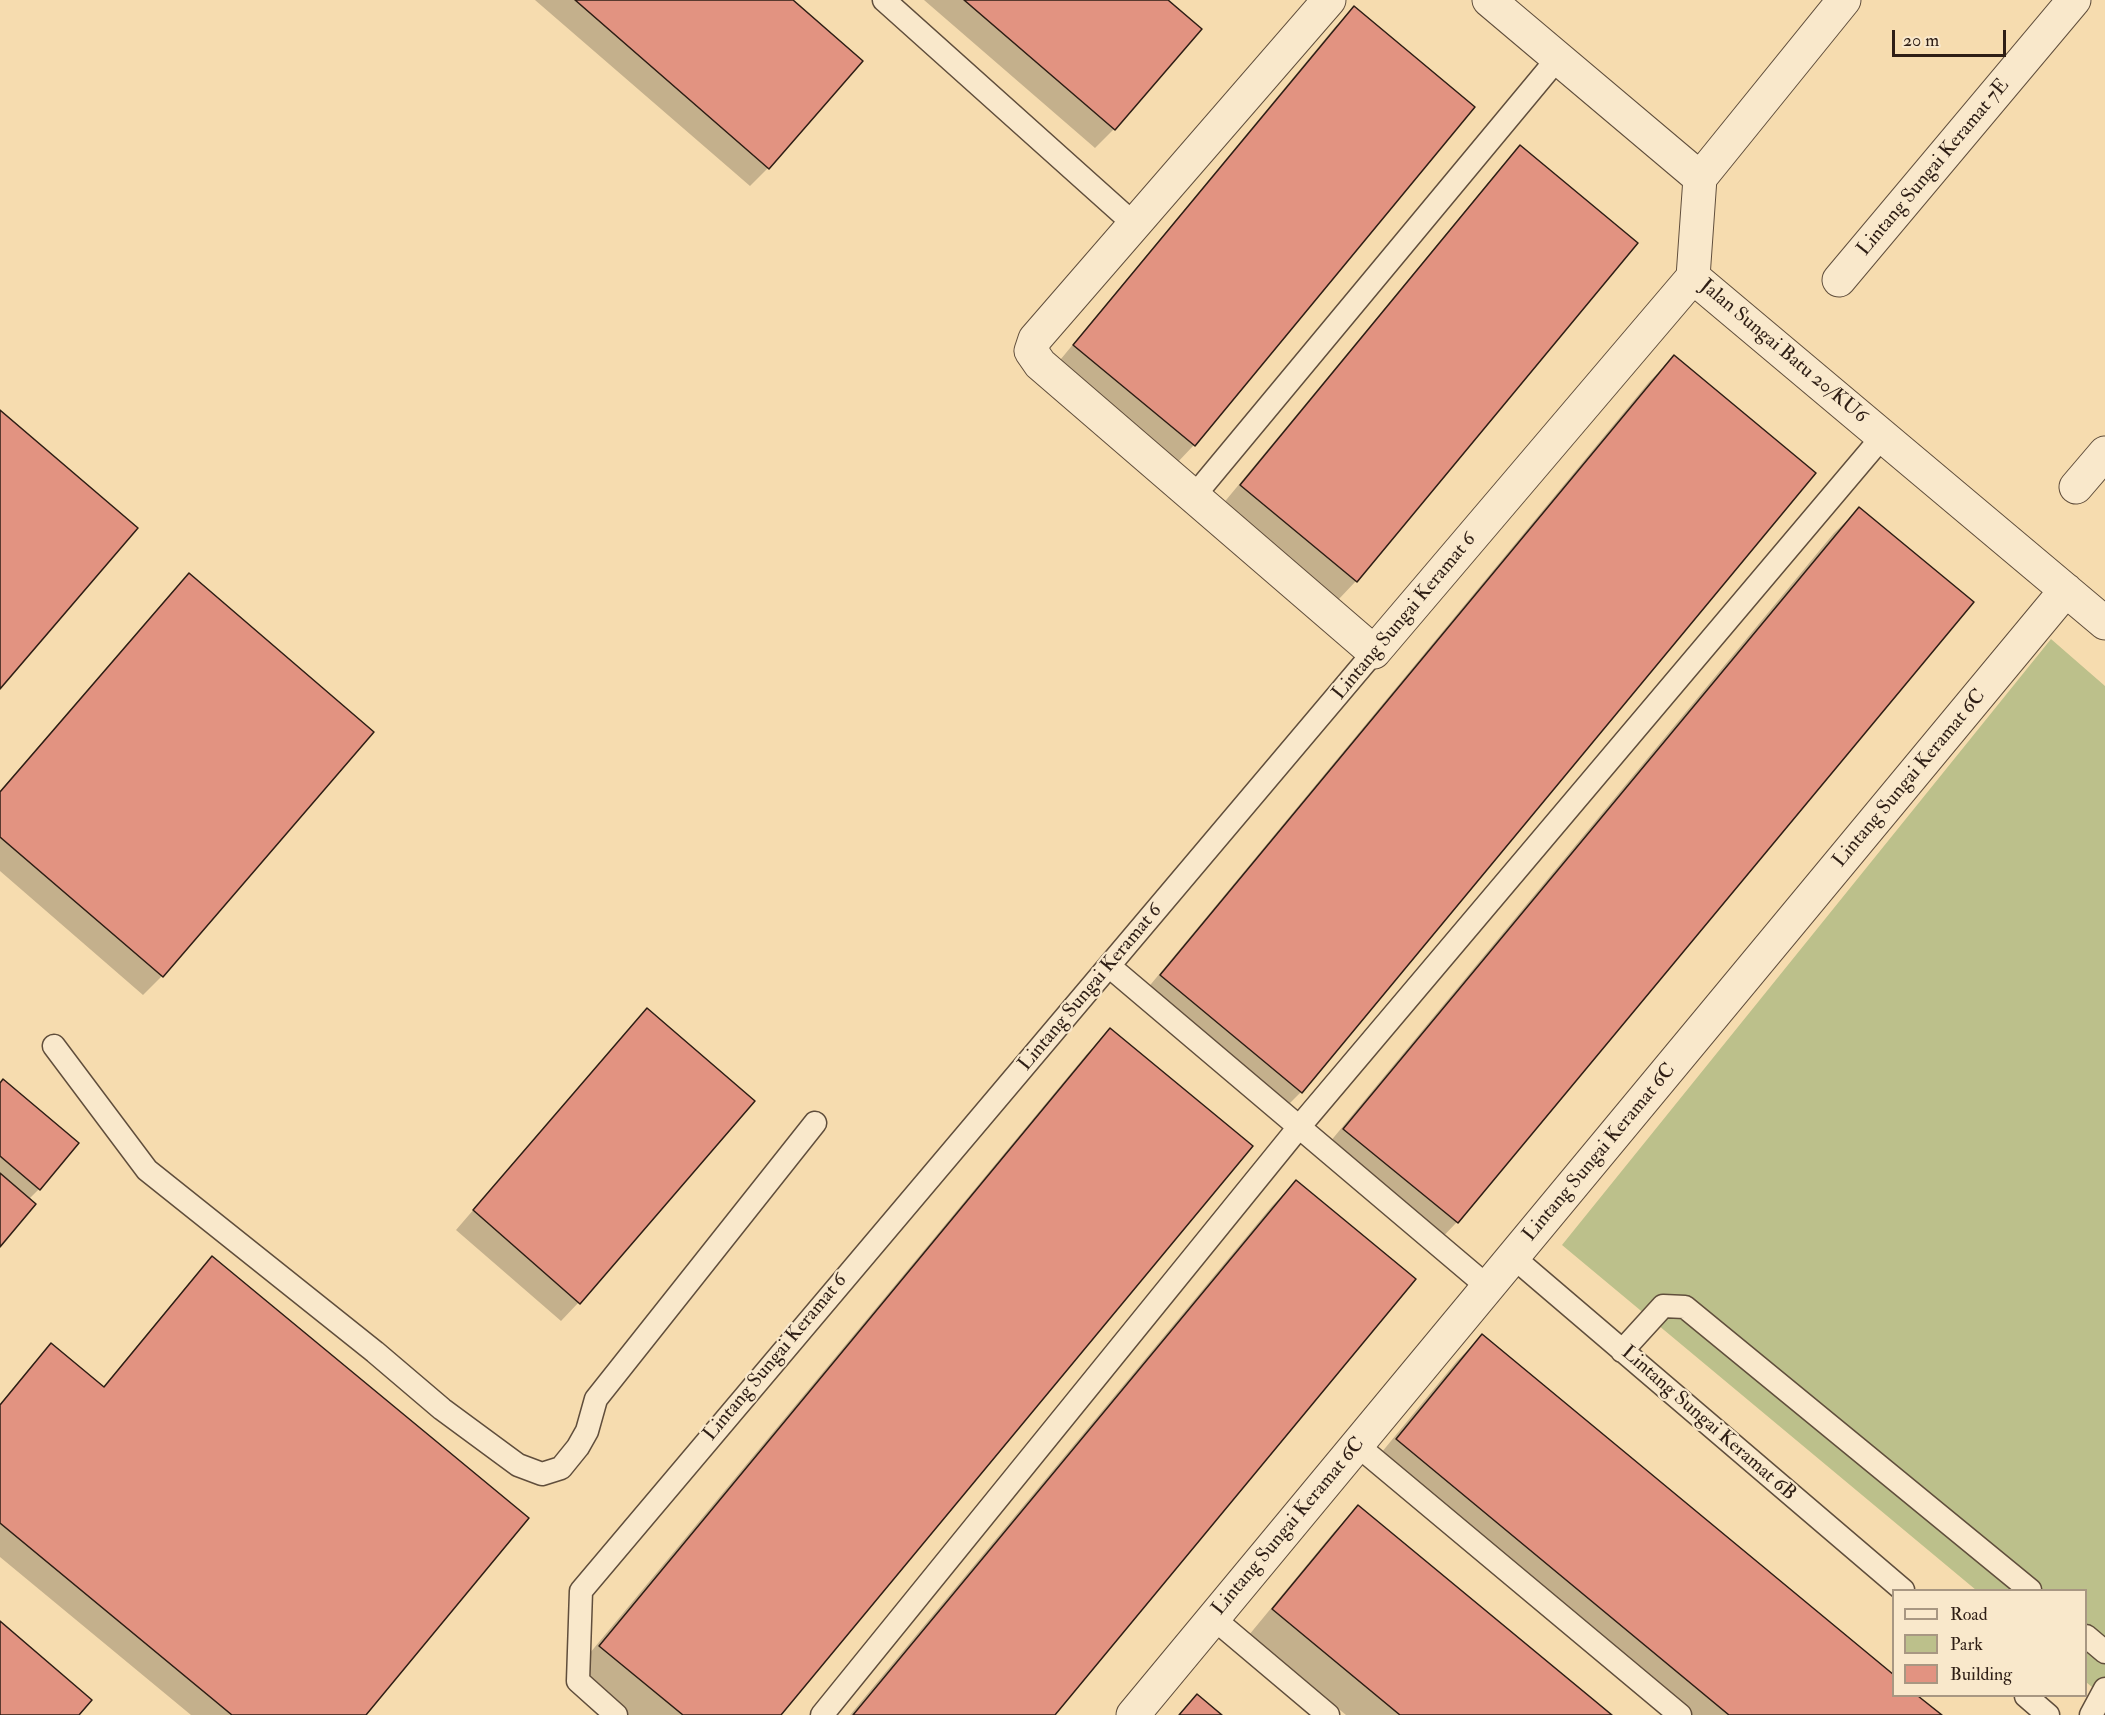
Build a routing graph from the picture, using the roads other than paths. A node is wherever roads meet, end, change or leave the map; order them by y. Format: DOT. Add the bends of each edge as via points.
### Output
graph roads {
  1 [pos="884,0"];
  2 [pos="1329,0"];
  3 [pos="1489,0"];
  4 [pos="1844,0"];
  5 [pos="2074,0"];
  6 [pos="1558,58"];
  7 [pos="1701,178"];
  8 [pos="1134,224"];
  9 [pos="1693,277"];
  10 [pos="1839,280"];
  11 [pos="1882,436"];
  12 [pos="2105,453"];
  13 [pos="2076,487"];
  14 [pos="1194,496"];
  15 [pos="2066,590"];
  16 [pos="2105,623"];
  17 [pos="1374,652"];
  18 [pos="1109,966"];
  19 [pos="54,1046"];
  20 [pos="815,1123"];
  21 [pos="1299,1127"];
  22 [pos="1513,1257"];
  23 [pos="1488,1287"];
  24 [pos="1622,1351"];
  25 [pos="1357,1445"];
  26 [pos="1902,1589"];
  27 [pos="2029,1589"];
  28 [pos="1213,1618"];
  29 [pos="2087,1638"];
  30 [pos="2105,1652"];
  31 [pos="2105,1689"];
  32 [pos="2028,1697"];
  33 [pos="616,1715"];
  34 [pos="822,1715"];
  35 [pos="1133,1715"];
  36 [pos="1328,1715"];
  37 [pos="1680,1715"];
  38 [pos="2049,1715"];
  39 [pos="2091,1715"];
  1 -- 8 [label="lane"];
  2 -- 8 [label="street"];
  3 -- 6 [label="street"];
  4 -- 7 [label="street"];
  5 -- 10 [label="street, Lintang Sungai Keramat 7E"];
  6 -- 7 [label="street"];
  6 -- 14 [label="lane"];
  7 -- 9 [label="street, Jalan Sungai Batu 20/KU6"];
  8 -- 14 [label="street" via="1035,339 1031,351 1041,364"];
  9 -- 11 [label="street, Jalan Sungai Batu 20/KU6"];
  9 -- 17 [label="street, Lintang Sungai Keramat 6"];
  11 -- 15 [label="street, Jalan Sungai Batu 20/KU6"];
  11 -- 21 [label="lane"];
  12 -- 13 [label="street"];
  14 -- 17 [label="street"];
  15 -- 16 [label="street, Jalan Sungai Batu 20/KU6"];
  15 -- 22 [label="street, Lintang Sungai Keramat 6C"];
  17 -- 18 [label="lane, Lintang Sungai Keramat 6"];
  18 -- 21 [label="lane"];
  18 -- 33 [label="lane, Lintang Sungai Keramat 6" via="580,1591 578,1681"];
  19 -- 20 [label="lane" via="147,1170 442,1409 518,1465 542,1474 561,1468 578,1447 596,1399"];
  21 -- 23 [label="lane"];
  21 -- 34 [label="lane"];
  22 -- 23 [label="street, Lintang Sungai Keramat 6C"];
  22 -- 24 [label="lane, Lintang Sungai Keramat 6B"];
  23 -- 25 [label="street, Lintang Sungai Keramat 6C"];
  24 -- 26 [label="lane, Lintang Sungai Keramat 6B"];
  24 -- 27 [label="lane" via="1663,1306 1685,1307"];
  25 -- 28 [label="street, Lintang Sungai Keramat 6C"];
  25 -- 37 [label="lane"];
  28 -- 35 [label="street, Lintang Sungai Keramat 6C"];
  28 -- 36 [label="lane"];
  29 -- 30 [label="lane"];
  31 -- 39 [label="lane"];
  32 -- 38 [label="lane"];
}
